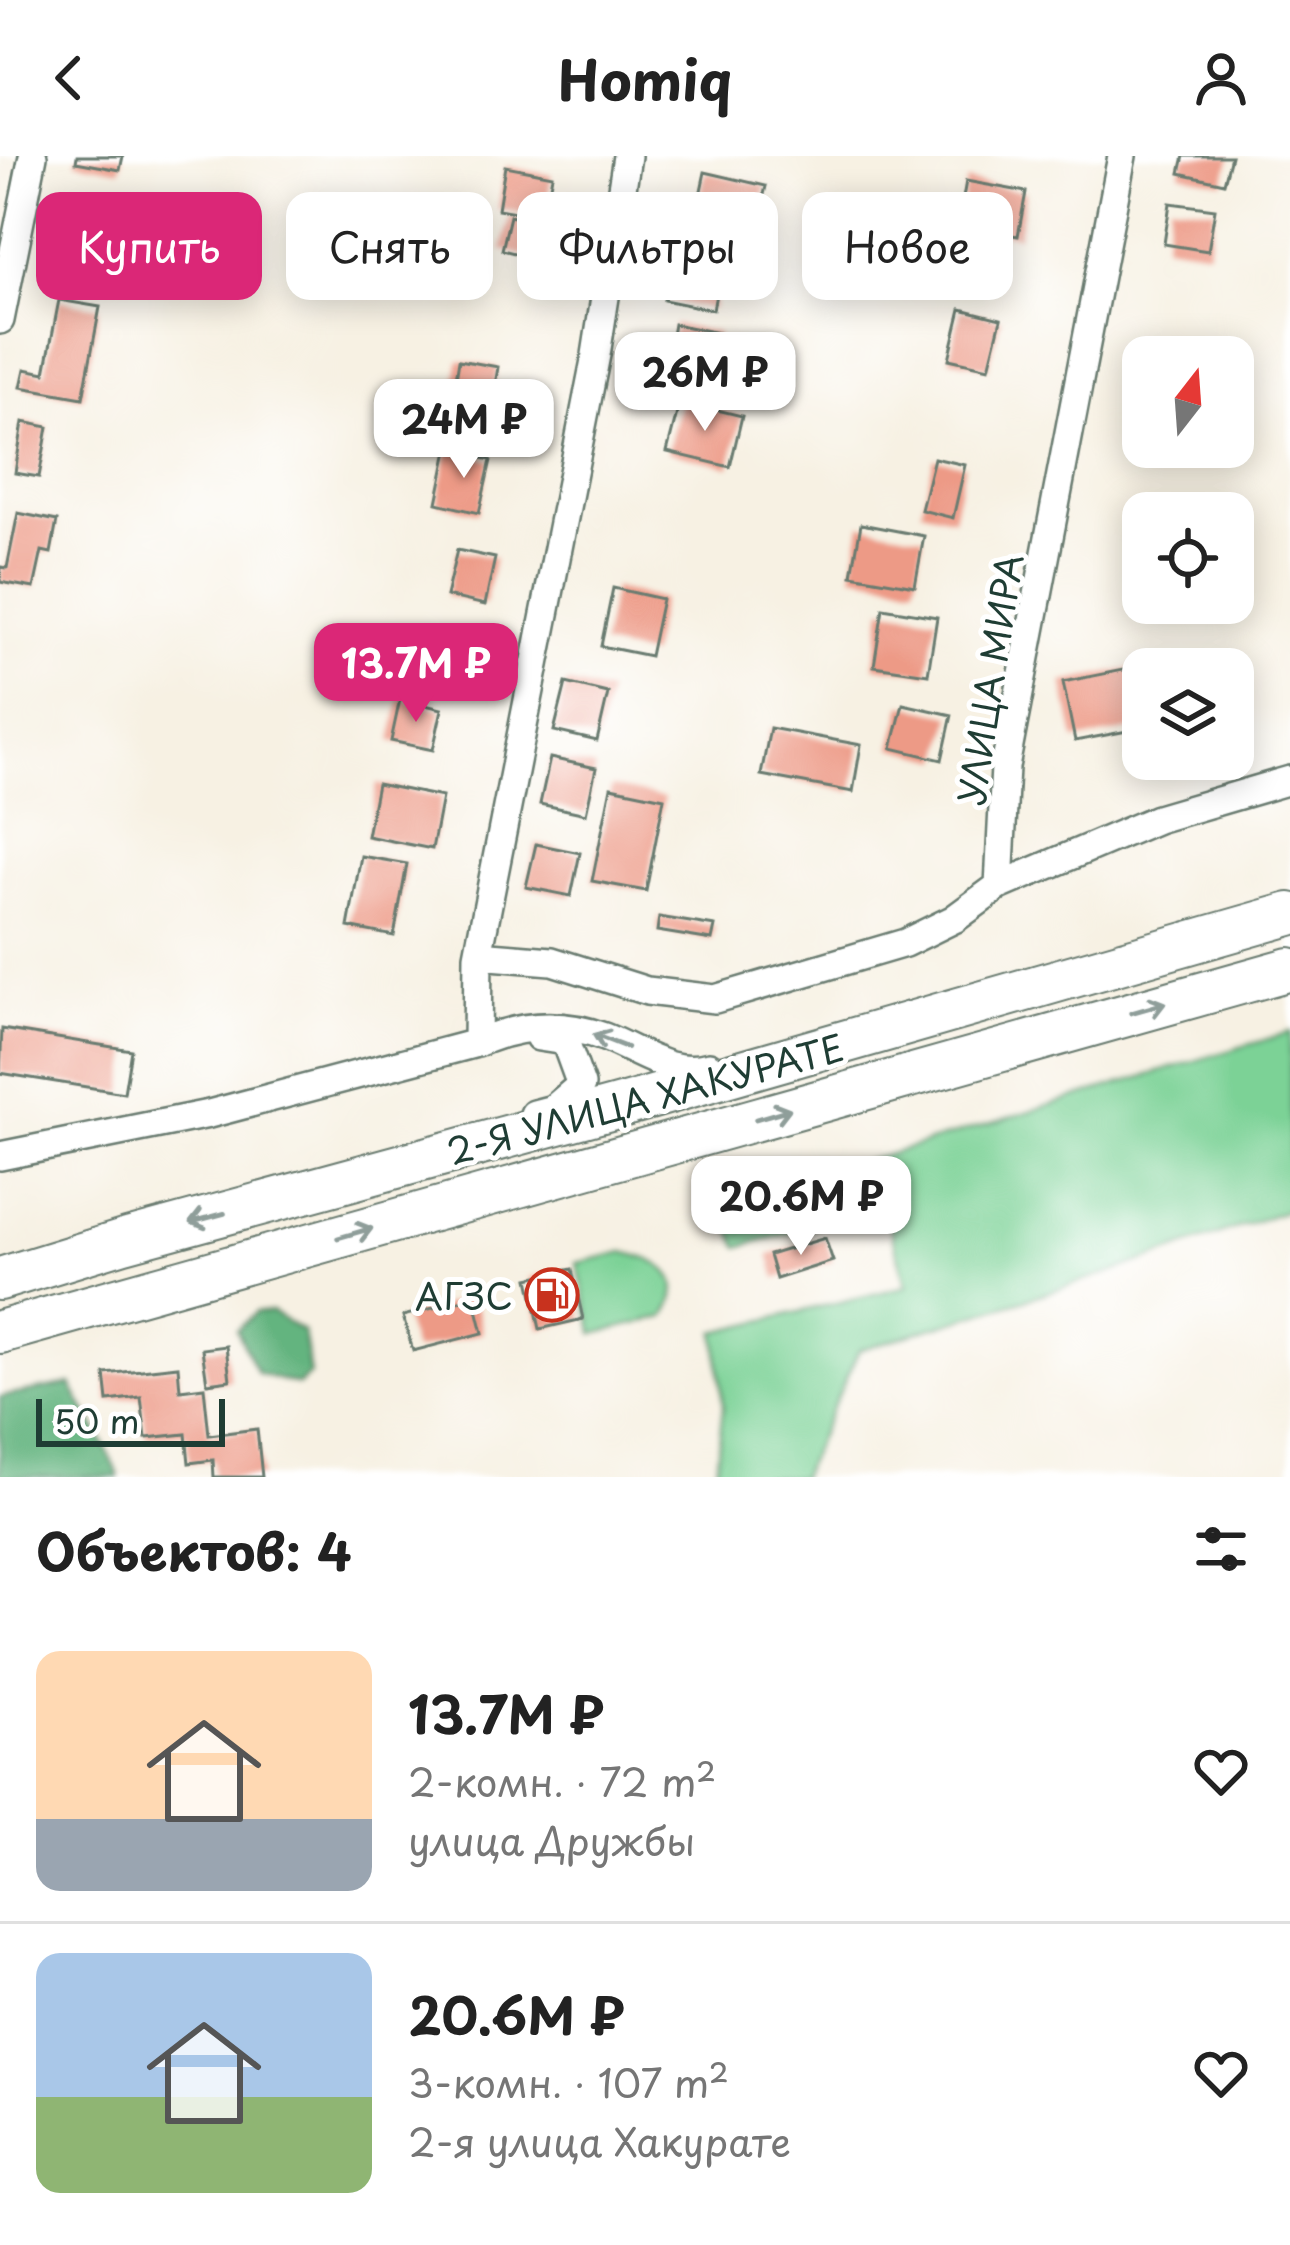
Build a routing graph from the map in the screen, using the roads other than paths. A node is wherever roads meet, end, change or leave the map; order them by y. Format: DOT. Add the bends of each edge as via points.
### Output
graph roads {
  1 [pos="33,156"];
  2 [pos="628,156"];
  3 [pos="1122,156"];
  4 [pos="0,320"];
  5 [pos="1290,780"];
  6 [pos="999,886"];
  7 [pos="1289,915"];
  8 [pos="478,955"];
  9 [pos="1290,969"];
  10 [pos="506,1031"];
  11 [pos="477,1043"];
  12 [pos="0,1156"];
  13 [pos="268,1202"];
  14 [pos="0,1279"];
  15 [pos="0,1332"];
  1 -- 4 [label="street"];
  2 -- 8 [label="street"];
  3 -- 6 [label="street, УЛИЦА МИРА" via="1005,767"];
  5 -- 6 [label="street" via="1157,819"];
  6 -- 8 [label="street" via="954,920 904,943 716,999 647,991 552,961"];
  7 -- 10 [label="street, one-way" via="686,1072 599,1035 553,1025"];
  7 -- 13 [label="main road, 2-Я УЛИЦА ХАКУРАТЕ"];
  8 -- 11 [label="street"];
  15 -- 9 [label="main road, 2-Я УЛИЦА ХАКУРАТЕ, one-way"];
  10 -- 11 [label="street"];
  10 -- 13 [label="street" via="565,1041 581,1085 553,1108"];
  11 -- 12 [label="street" via="209,1114"];
  13 -- 14 [label="main road, 2-Я УЛИЦА ХАКУРАТЕ, one-way"];
}
